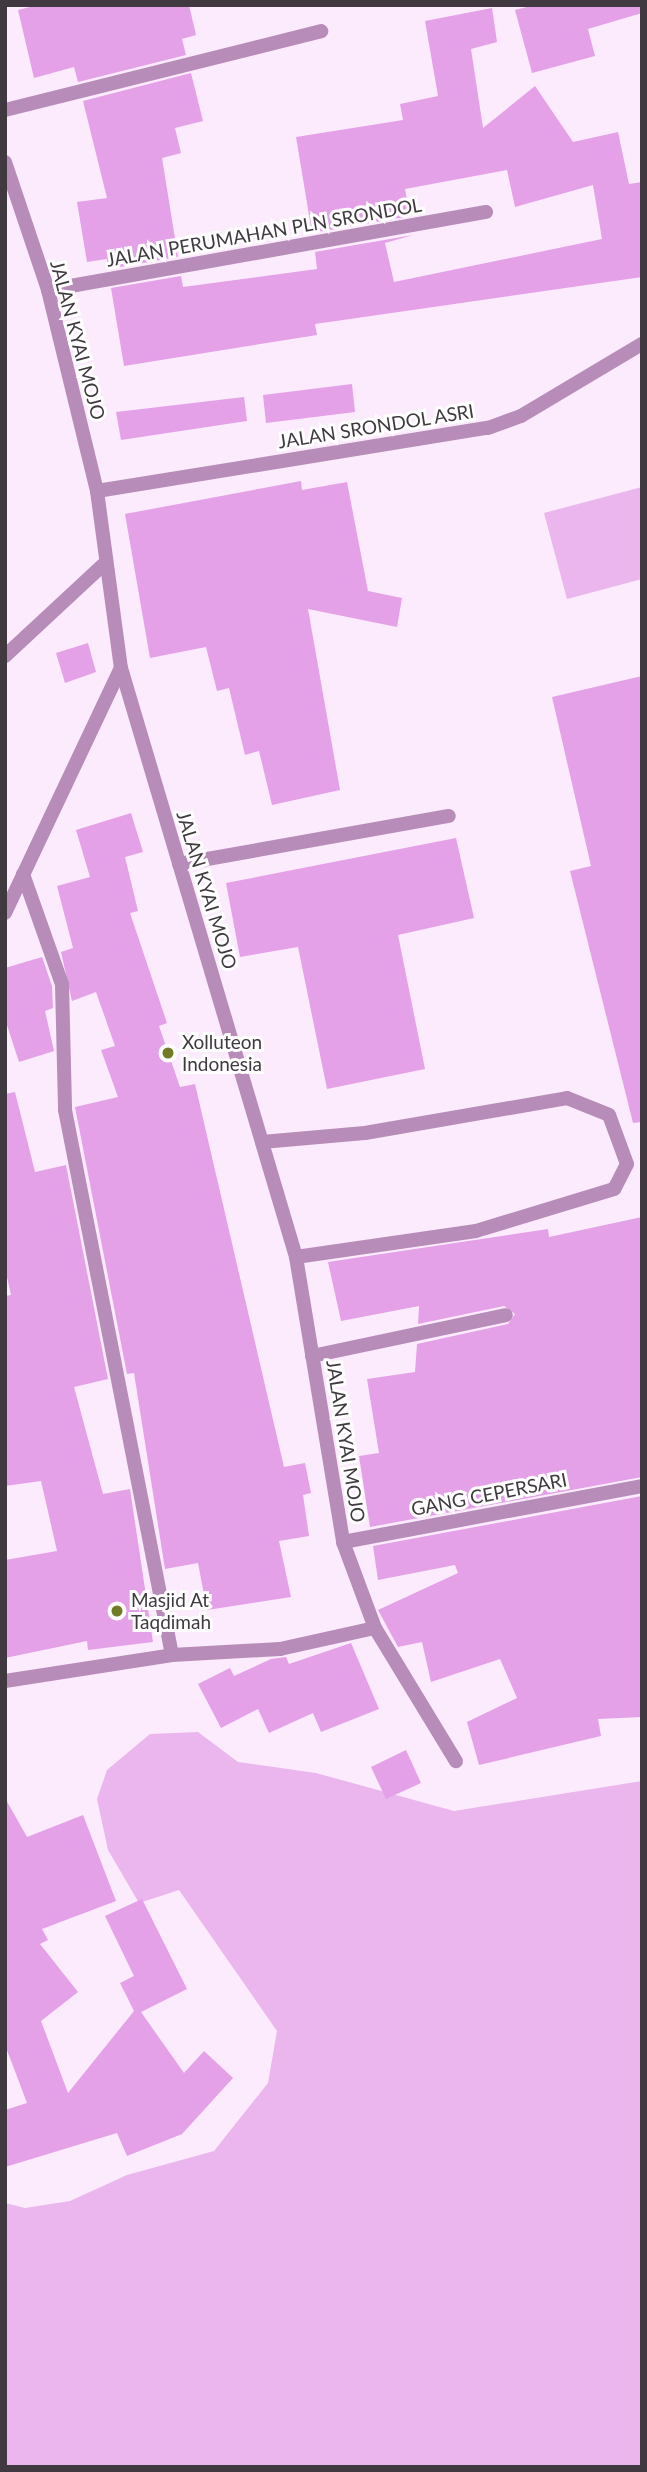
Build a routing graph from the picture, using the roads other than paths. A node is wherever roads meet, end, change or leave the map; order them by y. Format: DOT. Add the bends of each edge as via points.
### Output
graph roads {
  1 [pos="321,31"];
  2 [pos="5,110"];
  3 [pos="5,162"];
  4 [pos="486,212"];
  5 [pos="48,290"];
  6 [pos="642,344"];
  7 [pos="97,491"];
  8 [pos="104,564"];
  9 [pos="5,656"];
  10 [pos="121,668"];
  11 [pos="449,816"];
  12 [pos="179,864"];
  13 [pos="23,874"];
  14 [pos="5,913"];
  15 [pos="262,1142"];
  16 [pos="296,1257"];
  17 [pos="506,1315"];
  18 [pos="312,1356"];
  19 [pos="642,1486"];
  20 [pos="343,1542"];
  21 [pos="375,1628"];
  22 [pos="172,1655"];
  23 [pos="5,1681"];
  24 [pos="456,1761"];
  1 -- 2 [label="street"];
  3 -- 5 [label="street, JALAN KYAI MOJO"];
  4 -- 5 [label="street, JALAN PERUMAHAN PLN SRONDOL"];
  5 -- 7 [label="street, JALAN KYAI MOJO"];
  6 -- 7 [label="street, JALAN SRONDOL ASRI" via="521,416 488,428"];
  7 -- 8 [label="street, JALAN KYAI MOJO"];
  8 -- 9 [label="street"];
  8 -- 10 [label="street, JALAN KYAI MOJO"];
  10 -- 12 [label="street, JALAN KYAI MOJO"];
  10 -- 13 [label="street"];
  11 -- 12 [label="street"];
  12 -- 15 [label="street, JALAN KYAI MOJO"];
  13 -- 14 [label="street"];
  13 -- 22 [label="street" via="62,984 65,1110"];
  15 -- 16 [label="street, JALAN KYAI MOJO"];
  15 -- 16 [label="street" via="365,1133 567,1098 609,1115 627,1164 614,1189 476,1231"];
  16 -- 18 [label="street, JALAN KYAI MOJO"];
  17 -- 18 [label="street"];
  18 -- 20 [label="street, JALAN KYAI MOJO"];
  19 -- 20 [label="street, GANG CEPERSARI"];
  20 -- 21 [label="street, JALAN KYAI MOJO"];
  21 -- 22 [label="street" via="280,1649"];
  21 -- 24 [label="street, JALAN KYAI MOJO"];
  22 -- 23 [label="street"];
}
